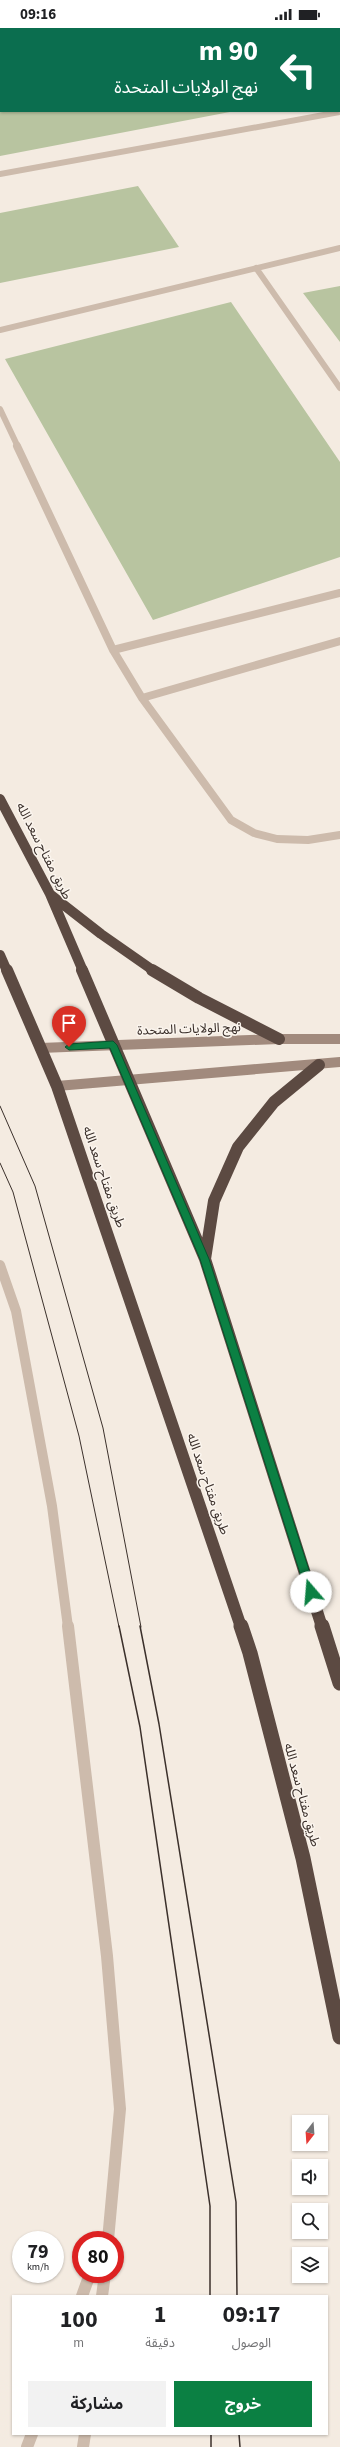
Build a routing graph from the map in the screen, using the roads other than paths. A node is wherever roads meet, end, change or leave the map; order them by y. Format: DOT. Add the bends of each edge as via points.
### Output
graph roads {
  1 [pos="340,112"];
  2 [pos="0,174"];
  3 [pos="340,248"];
  4 [pos="256,268"];
  5 [pos="0,330"];
  6 [pos="340,388"];
  7 [pos="0,409"];
  8 [pos="340,592"];
  9 [pos="340,641"];
  10 [pos="113,650"];
  11 [pos="142,698"];
  12 [pos="0,799"];
  13 [pos="340,835"];
  14 [pos="50,894"];
  15 [pos="0,955"];
  16 [pos="279,1039"];
  17 [pos="340,1039"];
  18 [pos="113,1045"];
  19 [pos="40,1048"];
  20 [pos="340,1062"];
  21 [pos="320,1065"];
  22 [pos="127,1080"];
  23 [pos="57,1086"];
  24 [pos="205,1259"];
  25 [pos="0,1265"];
  26 [pos="340,1683"];
  27 [pos="340,2037"];
  28 [pos="112,2214"];
  29 [pos="105,2231"];
  30 [pos="109,2231"];
  31 [pos="87,2283"];
  32 [pos="103,2283"];
  33 [pos="82,2295"];
  34 [pos="102,2295"];
  35 [pos="32,2435"];
  36 [pos="86,2435"];
  37 [pos="27,2447"];
  38 [pos="83,2447"];
  1 -- 2 [label="street"];
  3 -- 4 [label="street"];
  4 -- 5 [label="street"];
  4 -- 6 [label="street"];
  7 -- 10 [label="street"];
  8 -- 10 [label="street"];
  9 -- 11 [label="street"];
  10 -- 11 [label="street"];
  11 -- 13 [label="street" via="231,820 254,833 277,839 308,840"];
  12 -- 14 [label="highway, طريق مفتاح سعد الله"];
  14 -- 16 [label="highway" via="99,934 153,972 214,1007"];
  14 -- 18 [label="highway, طريق مفتاح سعد الله"];
  15 -- 19 [label="highway, طريق مفتاح سعد الله"];
  16 -- 17 [label="street, نهج الولايات المتحدة"];
  16 -- 18 [label="street, نهج الولايات المتحدة"];
  18 -- 19 [label="street, نهج الولايات المتحدة"];
  18 -- 22 [label="highway, طريق مفتاح سعد الله"];
  19 -- 23 [label="highway, طريق مفتاح سعد الله"];
  20 -- 21 [label="street"];
  21 -- 22 [label="street"];
  21 -- 24 [label="highway" via="274,1102 238,1147 214,1201"];
  22 -- 23 [label="street"];
  22 -- 24 [label="highway, طريق مفتاح سعد الله"];
  23 -- 27 [label="highway, طريق مفتاح سعد الله" via="250,1653 303,1858"];
  24 -- 26 [label="highway, طريق مفتاح سعد الله"];
  25 -- 28 [label="street" via="16,1311 52,1506 81,1726 106,1948 120,2109"];
  28 -- 29 [label="street"];
  28 -- 30 [label="street"];
  31 -- 33 [label="street"];
  32 -- 34 [label="street"];
  35 -- 37 [label="street"];
  36 -- 38 [label="street"];
}
